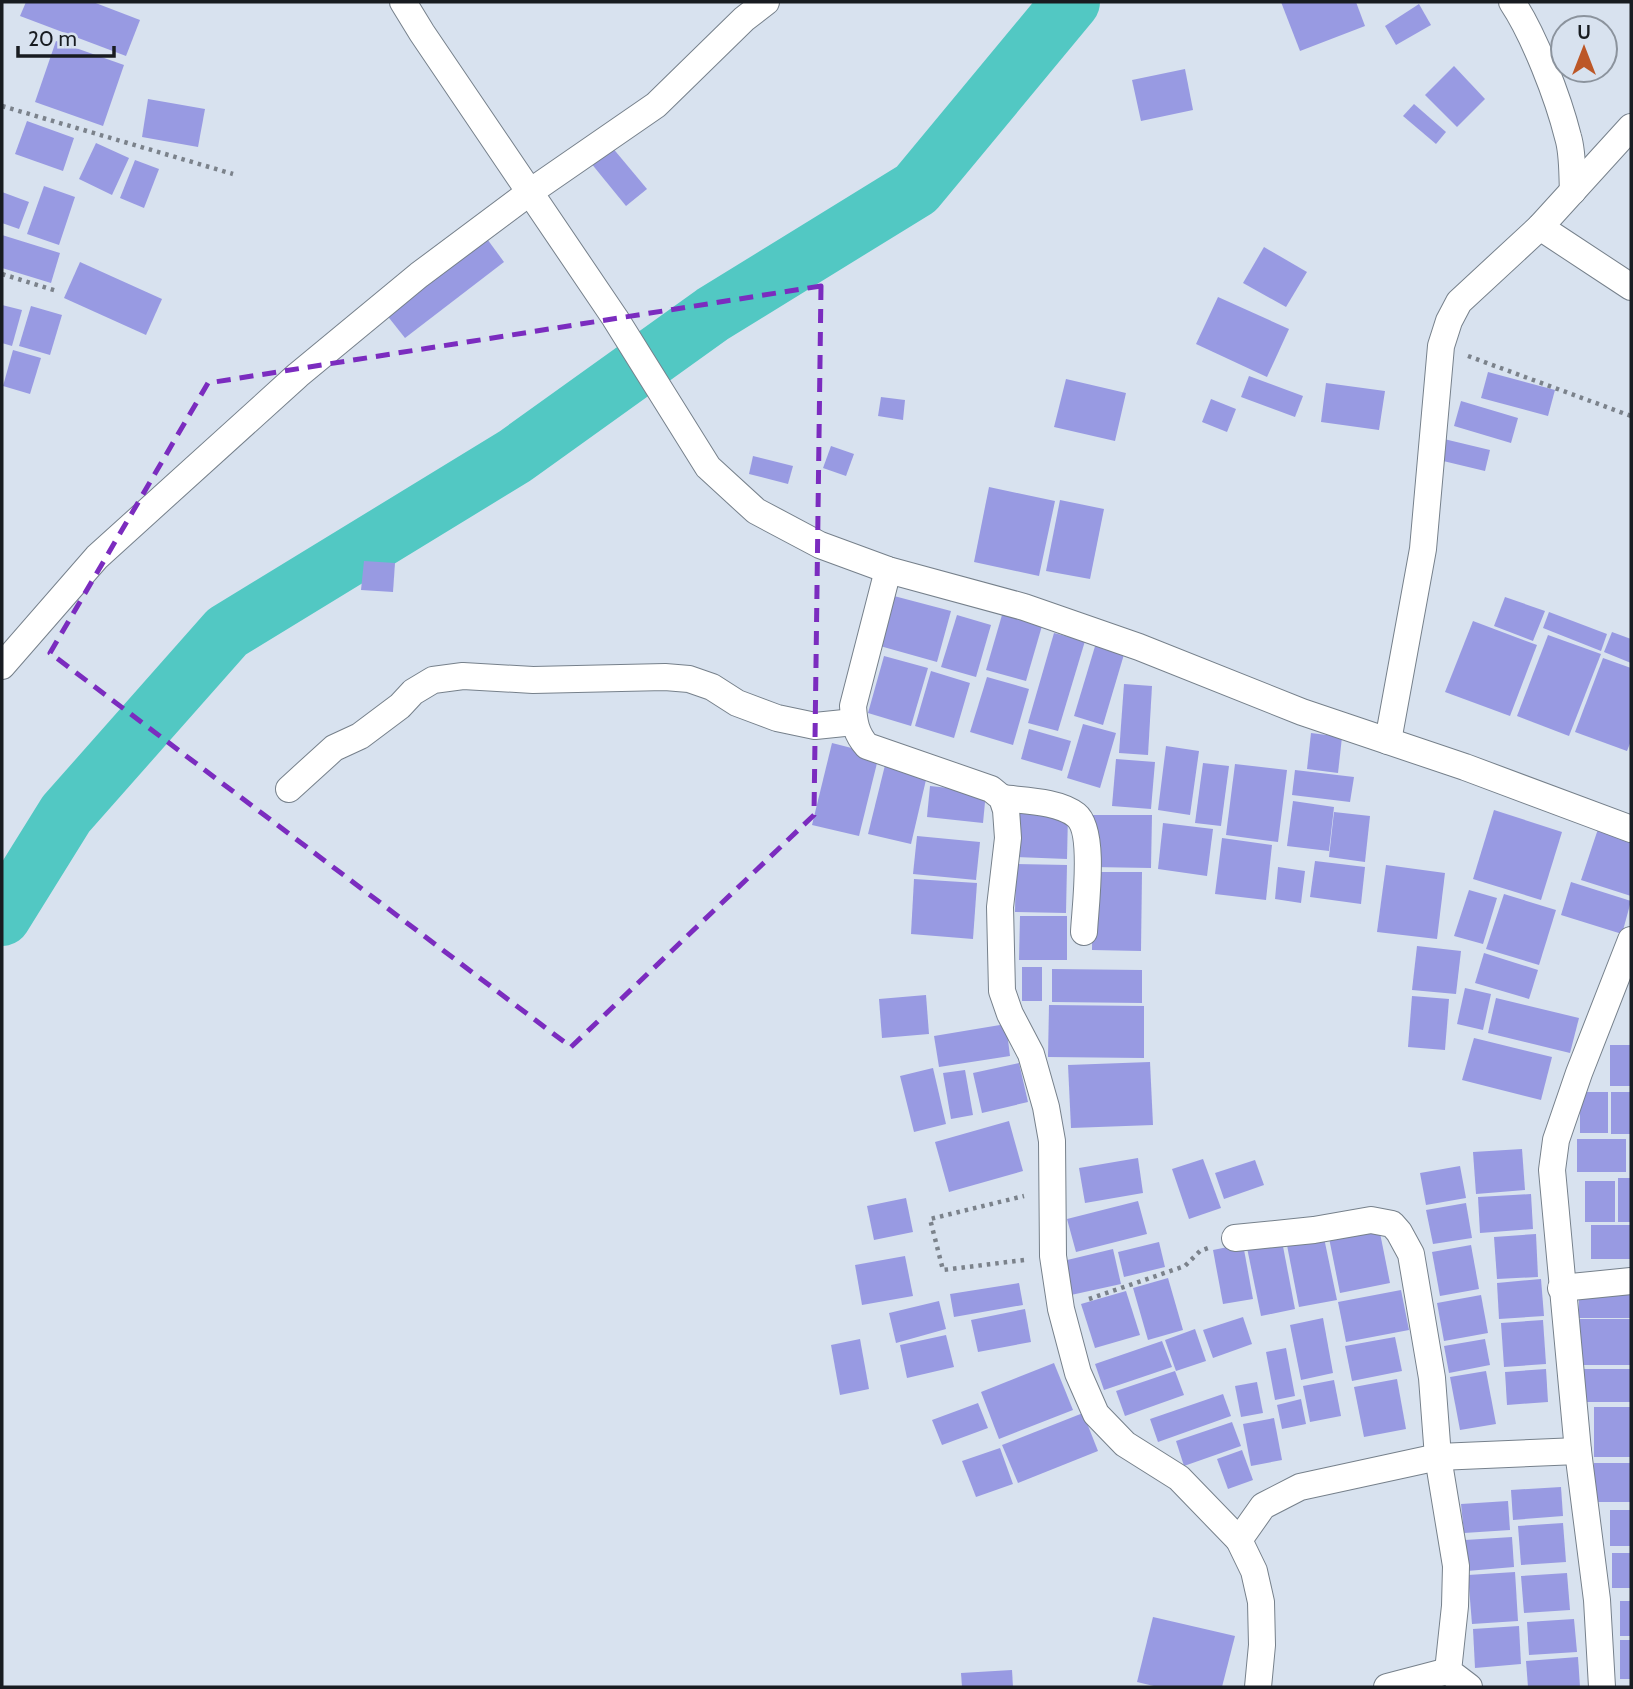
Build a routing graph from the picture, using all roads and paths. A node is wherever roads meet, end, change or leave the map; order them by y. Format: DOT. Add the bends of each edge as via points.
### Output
graph roads {
  1 [pos="403,2"];
  2 [pos="766,2"];
  3 [pos="1512,2"];
  4 [pos="2,106"];
  5 [pos="1631,127"];
  6 [pos="233,174"];
  7 [pos="1573,191"];
  8 [pos="530,192"];
  9 [pos="1540,227"];
  10 [pos="2,274"];
  11 [pos="1631,287"];
  12 [pos="57,291"];
  13 [pos="1441,346"];
  14 [pos="1631,416"];
  15 [pos="888,570"];
  16 [pos="2,666"];
  17 [pos="853,722"];
  18 [pos="1388,741"];
  19 [pos="289,789"];
  20 [pos="1002,798"];
  21 [pos="1631,829"];
  22 [pos="1084,932"];
  23 [pos="1631,940"];
  24 [pos="1052,1189"];
  25 [pos="1235,1238"];
  26 [pos="1053,1256"];
  27 [pos="1631,1282"];
  28 [pos="1561,1288"];
  29 [pos="1061,1309"];
  30 [pos="1578,1451"];
  31 [pos="1438,1457"];
  32 [pos="1239,1540"];
  33 [pos="1448,1671"];
  34 [pos="1258,1687"];
  35 [pos="1387,1687"];
  36 [pos="1469,1687"];
  37 [pos="1602,1687"];
  1 -- 8 [label="street"];
  2 -- 8 [label="street" via="656,105"];
  3 -- 7 [label="street" via="1543,66 1569,139"];
  4 -- 6 [label="path"];
  5 -- 7 [label="street"];
  7 -- 9 [label="street"];
  8 -- 15 [label="street" via="708,467 756,511 820,545"];
  8 -- 16 [label="street" via="419,275 288,384 97,557"];
  9 -- 11 [label="street"];
  9 -- 13 [label="street" via="1459,302"];
  10 -- 12 [label="path"];
  13 -- 14 [label="path"];
  13 -- 18 [label="street" via="1423,549"];
  15 -- 17 [label="street" via="853,706"];
  15 -- 18 [label="street" via="1049,616"];
  17 -- 19 [label="street" via="815,726 777,718 689,679 463,676 433,680 413,692 360,736 334,748"];
  17 -- 20 [label="street" via="867,746 991,789"];
  18 -- 21 [label="street"];
  20 -- 22 [label="street" via="1062,808 1078,816 1087,847"];
  20 -- 24 [label="street" via="1008,838 1000,907 1002,991 1031,1054 1046,1107 1052,1141"];
  23 -- 28 [label="street" via="1556,1140 1552,1170"];
  24 -- 26 [label="street"];
  24 -- 26 [label="path" via="930,1219 943,1270"];
  25 -- 29 [label="path" via="1200,1251 1185,1266 1168,1273"];
  25 -- 31 [label="street" via="1371,1220 1392,1224 1411,1254 1430,1364"];
  26 -- 29 [label="street"];
  27 -- 28 [label="street"];
  28 -- 30 [label="street"];
  29 -- 32 [label="street" via="1078,1373 1096,1414 1125,1444 1179,1478"];
  30 -- 31 [label="street"];
  30 -- 37 [label="street" via="1597,1600"];
  31 -- 32 [label="street" via="1300,1487 1263,1506"];
  31 -- 33 [label="street" via="1456,1566"];
  32 -- 34 [label="street" via="1254,1571 1261,1602"];
  33 -- 35 [label="street"];
  33 -- 36 [label="street"];
}
